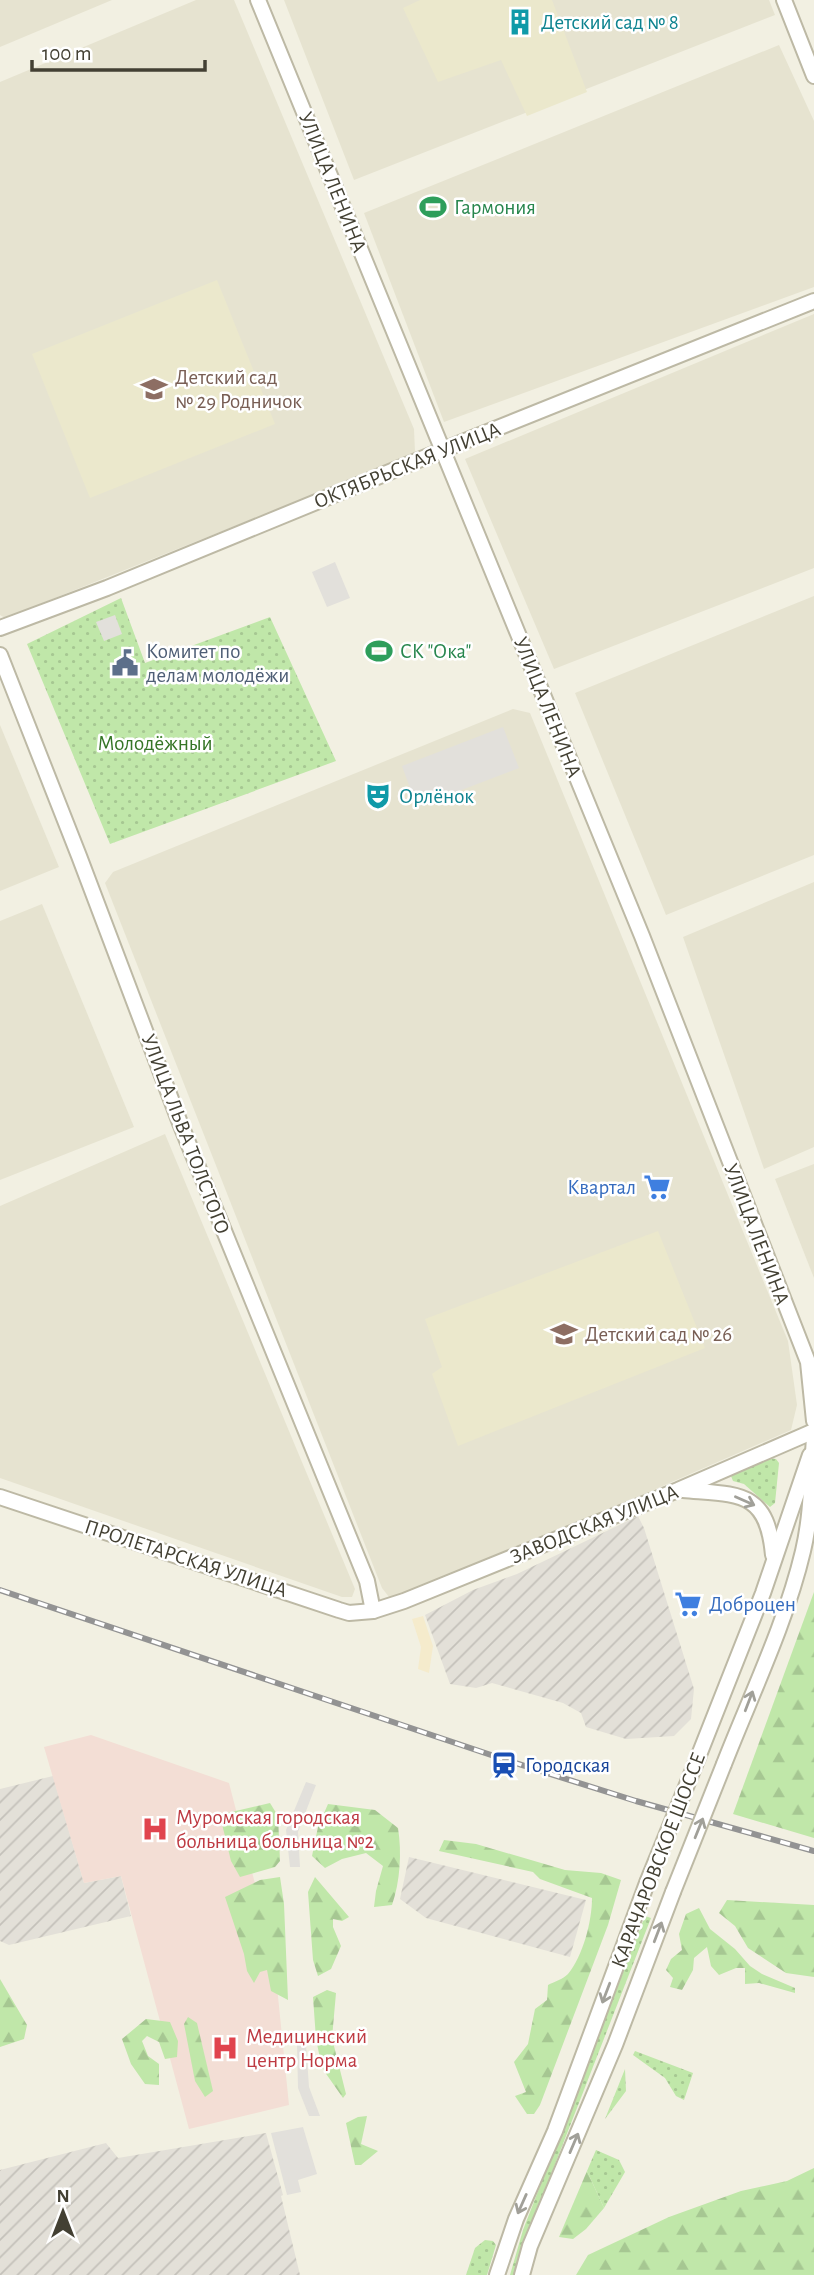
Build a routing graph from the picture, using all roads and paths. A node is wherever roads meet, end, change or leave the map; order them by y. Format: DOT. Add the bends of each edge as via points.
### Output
graph roads {
  1 [pos="258,0"];
  2 [pos="784,0"];
  3 [pos="814,76"];
  4 [pos="814,301"];
  5 [pos="443,452"];
  6 [pos="0,628"];
  7 [pos="0,655"];
  8 [pos="814,1421"];
  9 [pos="814,1431"];
  10 [pos="814,1441"];
  11 [pos="678,1490"];
  12 [pos="795,1495"];
  13 [pos="0,1497"];
  14 [pos="811,1502"];
  15 [pos="774,1562"];
  16 [pos="373,1611"];
  17 [pos="497,2275"];
  18 [pos="522,2275"];
  1 -- 5 [label="street, УЛИЦА ЛЕНИНА"];
  2 -- 3 [label="street"];
  4 -- 5 [label="street, ОКТЯБРЬСКАЯ УЛИЦА"];
  5 -- 6 [label="street, ОКТЯБРЬСКАЯ УЛИЦА"];
  5 -- 8 [label="street, УЛИЦА ЛЕНИНА" via="642,936 808,1362"];
  7 -- 16 [label="street, УЛИЦА ЛЬВА ТОЛСТОГО" via="180,1123 367,1581"];
  9 -- 11 [label="street, ЗАВОДСКАЯ УЛИЦА"];
  10 -- 12 [label="street, КАРАЧАРОВСКОЕ ШОССЕ"];
  10 -- 14 [label="street, КАРАЧАРОВСКОЕ ШОССЕ"];
  11 -- 15 [label="street, one-way" via="721,1493 753,1504 771,1530"];
  11 -- 16 [label="street, ЗАВОДСКАЯ УЛИЦА"];
  12 -- 14 [label="street" via="806,1492"];
  12 -- 15 [label="street, КАРАЧАРОВСКОЕ ШОССЕ"];
  13 -- 16 [label="street, ПРОЛЕТАРСКАЯ УЛИЦА" via="340,1610"];
  18 -- 14 [label="street, КАРАЧАРОВСКОЕ ШОССЕ, one-way, bridge" via="792,1588"];
  15 -- 17 [label="street, КАРАЧАРОВСКОЕ ШОССЕ, one-way, bridge"];
}
